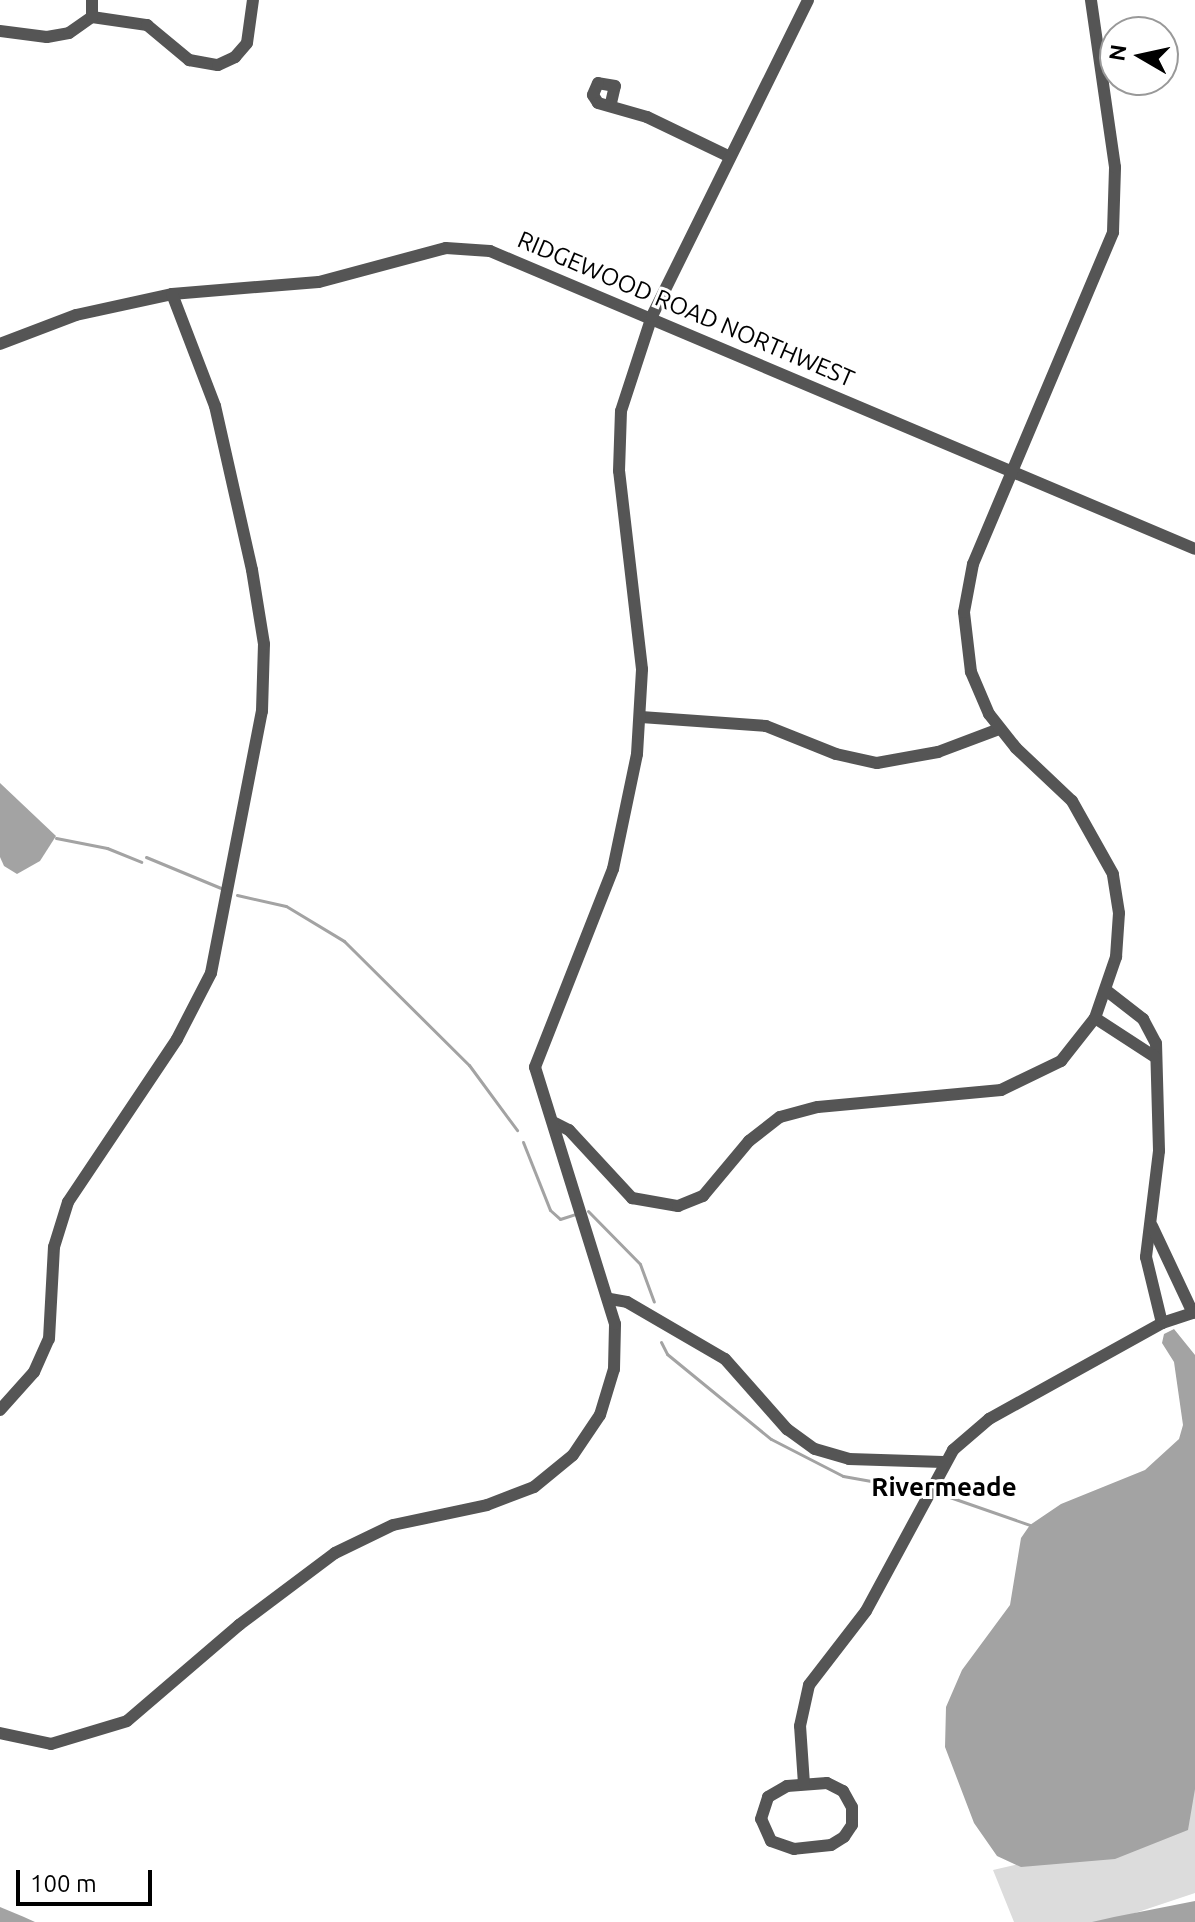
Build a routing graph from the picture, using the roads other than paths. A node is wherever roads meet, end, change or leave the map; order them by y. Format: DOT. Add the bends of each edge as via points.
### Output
graph roads {
  1 [pos="92,0"];
  2 [pos="253,0"];
  3 [pos="808,0"];
  4 [pos="1091,0"];
  5 [pos="92,17"];
  6 [pos="0,31"];
  7 [pos="611,103"];
  8 [pos="730,157"];
  9 [pos="172,294"];
  10 [pos="652,316"];
  11 [pos="0,344"];
  12 [pos="1013,472"];
  13 [pos="1195,549"];
  14 [pos="641,717"];
  15 [pos="999,729"];
  16 [pos="1107,991"];
  17 [pos="1095,1018"];
  18 [pos="1155,1057"];
  19 [pos="555,1123"];
  20 [pos="1152,1223"];
  21 [pos="610,1299"];
  22 [pos="1194,1312"];
  23 [pos="1162,1323"];
  24 [pos="2,1403"];
  25 [pos="943,1462"];
  26 [pos="0,1733"];
  27 [pos="804,1784"];
  1 -- 5 [label="street"];
  2 -- 5 [label="street" via="247,43 218,65 189,60 147,25"];
  3 -- 8 [label="street"];
  4 -- 12 [label="street" via="1115,167 1113,232"];
  5 -- 6 [label="street" via="60,36"];
  7 -- 8 [label="street"];
  8 -- 10 [label="street"];
  9 -- 10 [label="street, RIDGEWOOD ROAD NORTHWEST" via="319,282 425,252 467,248 513,257"];
  9 -- 11 [label="street, RIDGEWOOD ROAD NORTHWEST" via="76,315"];
  9 -- 24 [label="street" via="215,406 252,570 264,644 262,711 211,973 177,1039 68,1202 54,1247 49,1339 34,1372"];
  10 -- 12 [label="street, RIDGEWOOD ROAD NORTHWEST"];
  10 -- 14 [label="street" via="627,379 618,443 639,622"];
  12 -- 13 [label="street, RIDGEWOOD ROAD NORTHWEST"];
  12 -- 15 [label="street" via="973,564 964,612 971,672"];
  14 -- 15 [label="street" via="766,726 836,754 877,763 938,752"];
  14 -- 19 [label="street" via="632,791 613,869 536,1057 537,1079"];
  15 -- 16 [label="street" via="1072,801 1110,864 1120,930"];
  16 -- 17 [label="street"];
  16 -- 18 [label="street" via="1143,1019 1156,1043"];
  17 -- 18 [label="street"];
  17 -- 19 [label="street" via="1061,1061 1001,1090 818,1107 780,1117 749,1141 703,1196 678,1206 632,1198 569,1130"];
  18 -- 20 [label="street" via="1160,1126"];
  19 -- 21 [label="street"];
  20 -- 22 [label="street" via="1160,1251"];
  20 -- 23 [label="street" via="1147,1270"];
  21 -- 25 [label="street" via="627,1302 725,1359 787,1429 815,1449 849,1459"];
  21 -- 26 [label="street" via="616,1346 608,1393 589,1435 546,1479 498,1502 393,1525 335,1553 239,1625 127,1721 51,1744"];
  22 -- 23 [label="street"];
  23 -- 25 [label="street" via="989,1419"];
  25 -- 27 [label="street" via="866,1611 809,1685 800,1726"];
  27 -- 27 [label="street" via="778,1789 762,1806 764,1831 782,1847 831,1845 852,1825 852,1807 843,1791 827,1783"];
}
